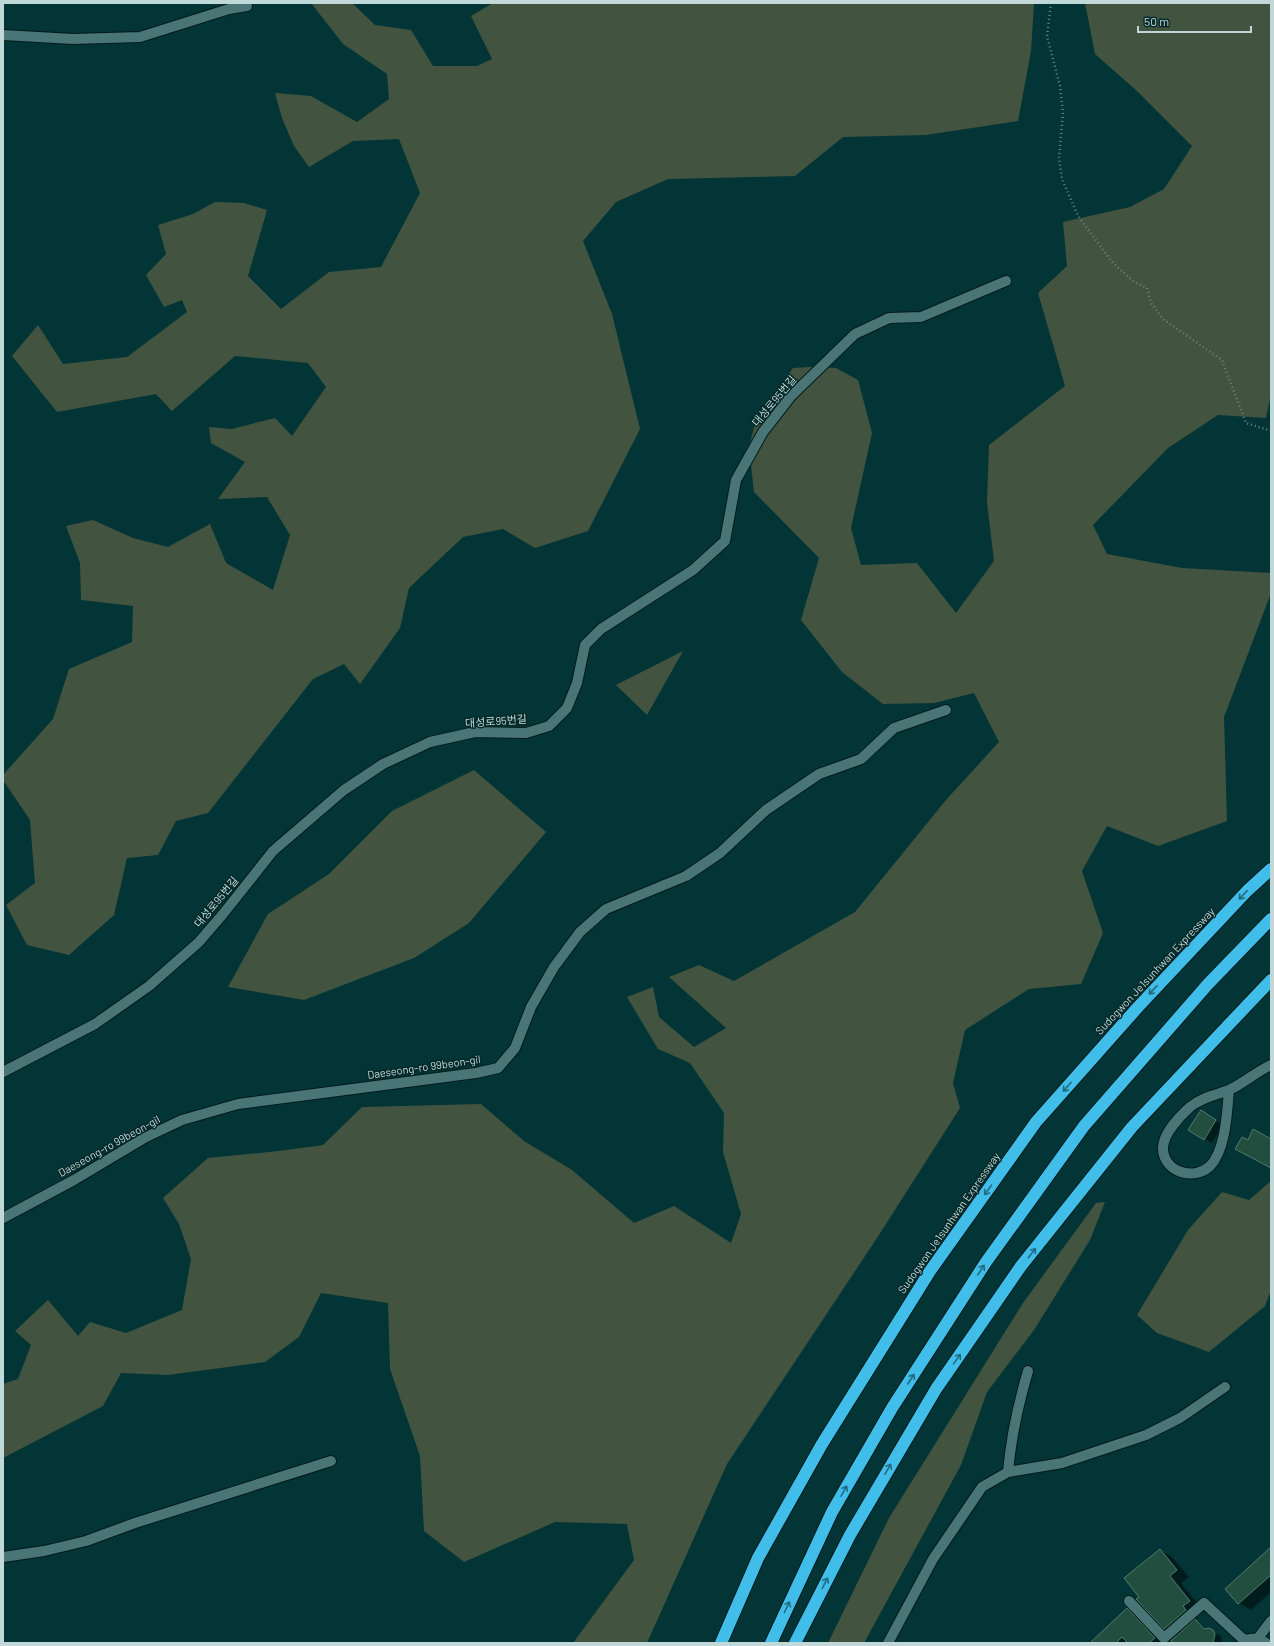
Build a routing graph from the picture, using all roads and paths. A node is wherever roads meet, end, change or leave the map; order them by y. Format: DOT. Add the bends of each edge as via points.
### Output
graph roads {
  1 [pos="1051,3"];
  2 [pos="248,6"];
  3 [pos="3,35"];
  4 [pos="1006,281"];
  5 [pos="1271,431"];
  6 [pos="946,710"];
  7 [pos="1271,869"];
  8 [pos="1271,919"];
  9 [pos="1271,980"];
  10 [pos="1271,1065"];
  11 [pos="3,1072"];
  12 [pos="1229,1090"];
  13 [pos="3,1218"];
  14 [pos="1028,1371"];
  15 [pos="1225,1387"];
  16 [pos="331,1461"];
  17 [pos="1008,1472"];
  18 [pos="3,1556"];
  19 [pos="1129,1601"];
  20 [pos="1271,1621"];
  21 [pos="1262,1640"];
  22 [pos="1165,1641"];
  23 [pos="1243,1642"];
  24 [pos="721,1643"];
  25 [pos="771,1643"];
  26 [pos="795,1643"];
  27 [pos="888,1643"];
  1 -- 5 [label="path" via="1047,36 1060,86 1063,114 1059,158 1062,179 1078,216 1112,262 1133,281 1147,288 1151,303 1163,319 1222,360 1246,423"];
  2 -- 3 [label="street" via="229,9 140,37 73,39"];
  4 -- 11 [label="street, 대성로95번길" via="921,317 889,318 855,334 791,396 763,432 736,480 725,541 693,570 601,629 585,645 577,683 567,708 549,726 526,733 475,732 430,742 383,764 344,790 273,851 199,942 149,986 95,1024"];
  6 -- 13 [label="street, Daeseong-ro 99beon-gil" via="894,728 861,759 819,774 766,810 720,853 686,876 606,908 580,932 554,967 531,1007 515,1048 498,1068 238,1104 182,1120 146,1137"];
  7 -- 24 [label="highway, Sudogwon Je1sunhwan Expressway, one-way" via="1247,891 1138,1007 1036,1122 930,1271 822,1444 769,1538"];
  25 -- 8 [label="highway, one-way" via="832,1512 892,1408 986,1262 1084,1126 1208,984"];
  26 -- 9 [label="highway, one-way" via="850,1535 936,1389 1021,1266 1132,1127"];
  10 -- 12 [label="street"];
  12 -- 12 [label="street" via="1205,1098 1190,1107 1167,1134 1163,1147 1165,1157 1174,1169 1186,1175 1210,1166 1219,1149 1226,1126"];
  14 -- 17 [label="street" via="1015,1419"];
  15 -- 17 [label="street" via="1180,1418 1146,1435 1062,1463"];
  16 -- 18 [label="street" via="135,1522 86,1541 44,1551"];
  17 -- 27 [label="street" via="982,1487 933,1559"];
  19 -- 22 [label="street"];
  20 -- 21 [label="street"];
  21 -- 23 [label="street"];
  22 -- 23 [label="street" via="1204,1603"];
}
